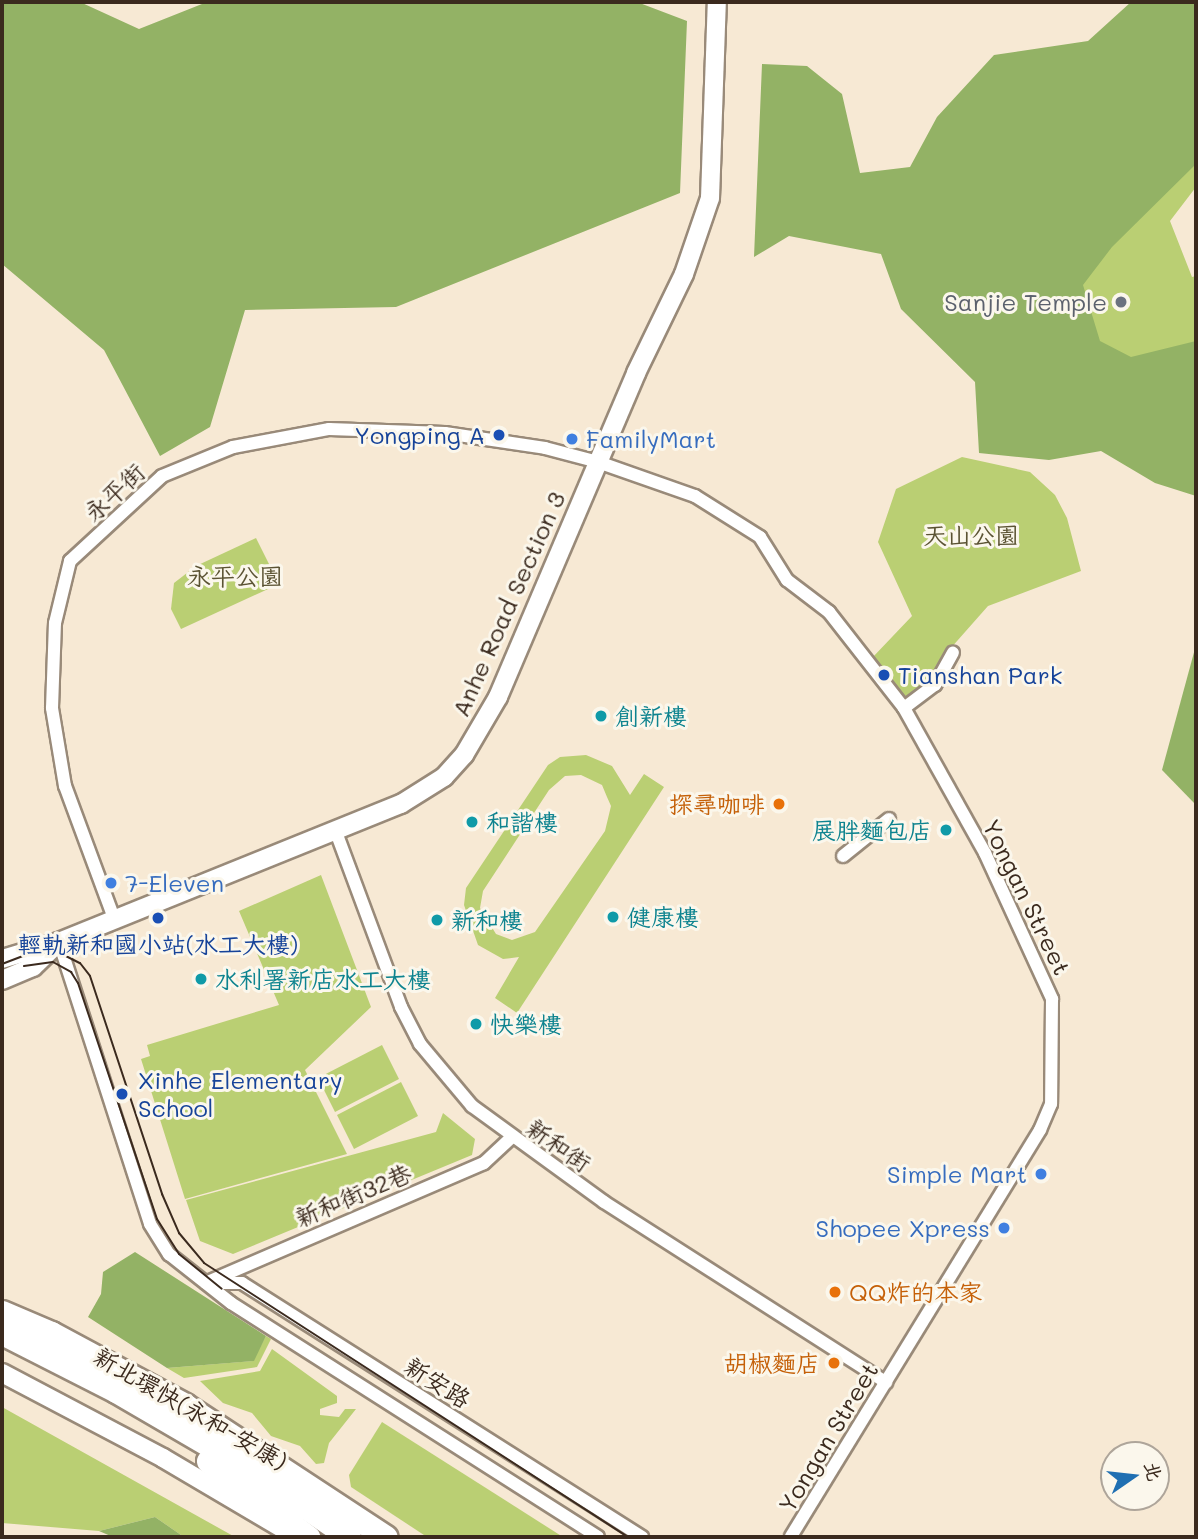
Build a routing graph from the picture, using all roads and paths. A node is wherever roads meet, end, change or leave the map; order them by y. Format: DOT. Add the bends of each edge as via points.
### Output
graph roads {
  1 [pos="717,2"];
  2 [pos="598,462"];
  3 [pos="953,653"];
  4 [pos="904,708"];
  5 [pos="889,818"];
  6 [pos="337,832"];
  7 [pos="843,856"];
  8 [pos="115,921"];
  9 [pos="59,942"];
  10 [pos="2,959"];
  11 [pos="2,981"];
  12 [pos="512,1138"];
  13 [pos="205,1283"];
  14 [pos="2,1304"];
  15 [pos="2,1312"];
  16 [pos="2,1333"];
  17 [pos="2,1351"];
  18 [pos="2,1373"];
  19 [pos="886,1382"];
  20 [pos="298,1537"];
  21 [pos="307,1537"];
  22 [pos="349,1537"];
  23 [pos="386,1537"];
  24 [pos="396,1537"];
  25 [pos="598,1537"];
  26 [pos="642,1537"];
  27 [pos="791,1537"];
  1 -- 2 [label="main road, Anhe Road Section 3" via="710,198 684,274"];
  2 -- 4 [label="street, Yongan Street" via="695,496 760,537 787,580 829,612"];
  2 -- 6 [label="main road, Anhe Road Section 3" via="498,697 464,755 420,795"];
  2 -- 8 [label="street, 永平街" via="545,448 390,429 329,429 233,447 162,476 70,561 55,623 52,708 65,786"];
  3 -- 4 [label="street" via="934,685"];
  4 -- 19 [label="street, Yongan Street" via="985,853 1044,973 1052,999 1052,1091 1040,1130"];
  5 -- 7 [label="street"];
  6 -- 8 [label="main road, Anhe Road Section 3"];
  6 -- 12 [label="street, 新和街" via="401,1007 420,1044 472,1106"];
  8 -- 9 [label="main road, Anhe Road Section 3"];
  9 -- 10 [label="main road, Anhe Road Section 3"];
  9 -- 11 [label="main road, Anhe Road Section 3" via="33,967"];
  9 -- 13 [label="street, 新安路" via="150,1224 169,1254"];
  12 -- 13 [label="street, 新和街32巷" via="484,1163"];
  12 -- 19 [label="street, 新和街" via="734,1289"];
  13 -- 25 [label="street, 新安路"];
  13 -- 26 [label="street, 新安路" via="242,1283"];
  14 -- 24 [label="main road" via="179,1391"];
  15 -- 23 [label="highway" via="185,1405"];
  16 -- 22 [label="highway, 新北環快(永和-安康)" via="245,1465"];
  17 -- 21 [label="highway" via="124,1411 224,1470"];
  18 -- 20 [label="main road" via="163,1458"];
  19 -- 27 [label="street, Yongan Street"];
}
